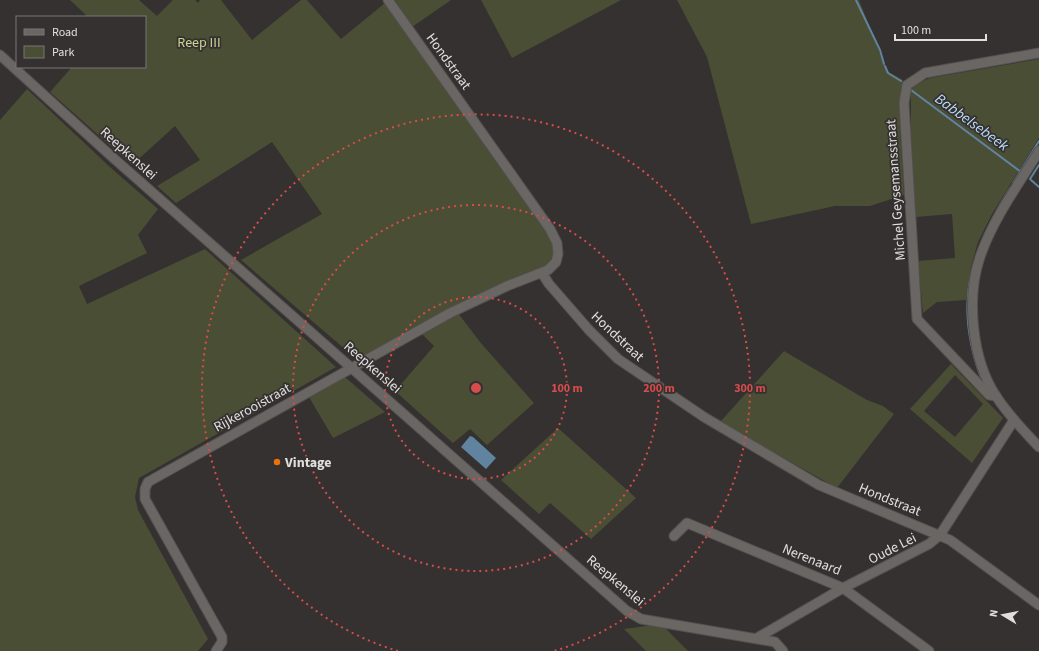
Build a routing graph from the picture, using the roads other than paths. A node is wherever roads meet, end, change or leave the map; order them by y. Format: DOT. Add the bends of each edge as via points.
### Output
graph roads {
  1 [pos="388,0"];
  2 [pos="1039,54"];
  3 [pos="0,56"];
  4 [pos="1039,151"];
  5 [pos="542,273"];
  6 [pos="352,367"];
  7 [pos="996,396"];
  8 [pos="1014,420"];
  9 [pos="1039,447"];
  10 [pos="940,535"];
  11 [pos="674,536"];
  12 [pos="844,588"];
  13 [pos="1039,605"];
  14 [pos="757,638"];
  15 [pos="216,651"];
  16 [pos="783,651"];
  17 [pos="929,651"];
  1 -- 5 [label="street, Hondstraat" via="550,229 557,243 558,258 555,265"];
  2 -- 7 [label="street, Michel Geysemansstraat" via="925,73 908,85 904,103 917,319 989,394"];
  3 -- 6 [label="street, Reepkenslei"];
  4 -- 7 [label="street, Michel Geysemansstraat" via="990,232 976,273 973,298 976,342 983,371"];
  5 -- 6 [label="street, Rijkerooistraat" via="463,306"];
  5 -- 10 [label="street, Hondstraat" via="602,344 638,374 733,435 819,484"];
  6 -- 14 [label="street, Reepkenslei" via="627,610 641,619"];
  6 -- 15 [label="street, Rijkerooistraat" via="148,482 145,489 146,499 220,633 222,642"];
  7 -- 8 [label="street, Michel Geysemansstraat"];
  8 -- 9 [label="street, Michel Geysemansstraat"];
  8 -- 10 [label="street, Oude Lei"];
  10 -- 12 [label="street, Oude Lei" via="906,557 893,561 883,569"];
  10 -- 13 [label="street, Hondstraat"];
  11 -- 12 [label="street, Nerenaard" via="687,523"];
  12 -- 14 [label="street, Oude Lei"];
  12 -- 17 [label="street, Nerenaard"];
  14 -- 16 [label="street, Reepkenslei" via="775,642"];
}
